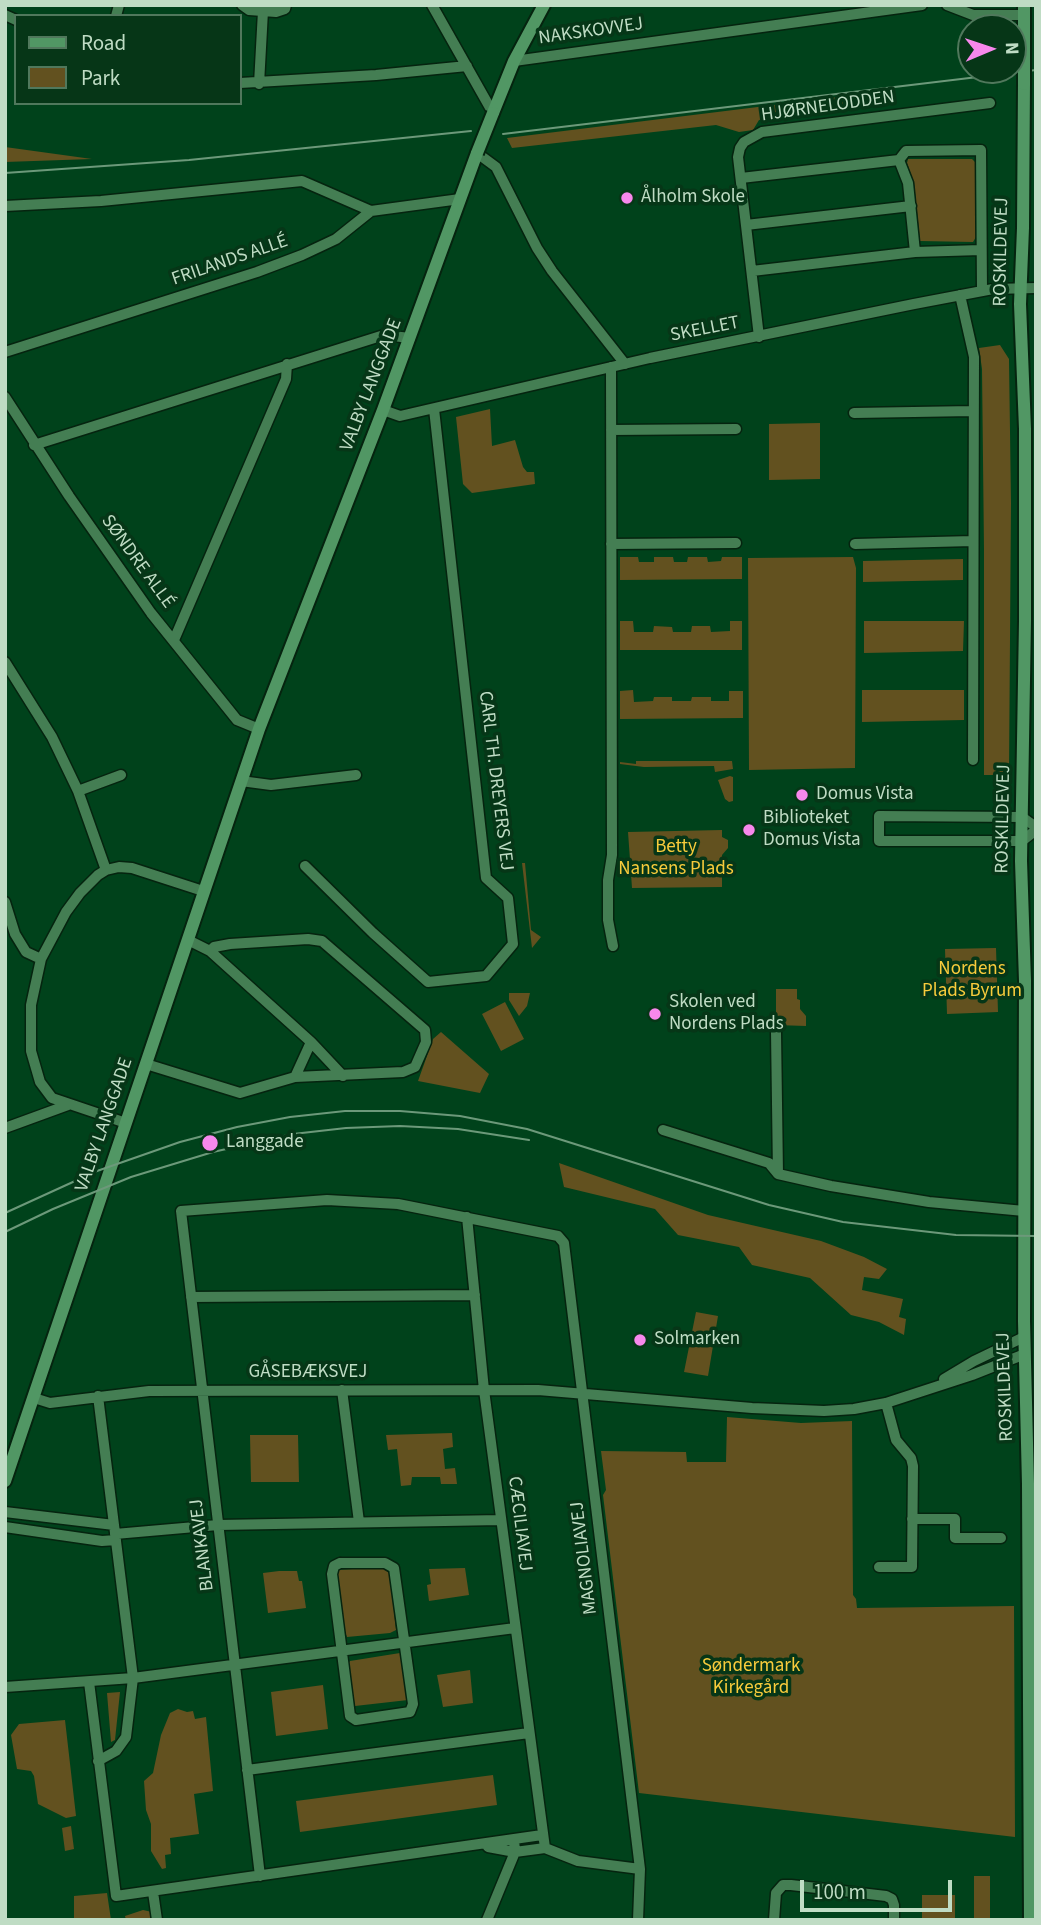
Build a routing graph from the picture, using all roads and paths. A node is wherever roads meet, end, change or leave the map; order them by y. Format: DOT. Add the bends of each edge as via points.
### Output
graph roads {
  1 [pos="242,5"];
  2 [pos="286,5"];
  3 [pos="432,5"];
  4 [pos="544,5"];
  5 [pos="922,5"];
  6 [pos="947,5"];
  7 [pos="1024,10"];
  8 [pos="263,11"];
  9 [pos="514,61"];
  10 [pos="467,66"];
  11 [pos="242,83"];
  12 [pos="260,83"];
  13 [pos="990,103"];
  14 [pos="493,113"];
  15 [pos="477,153"];
  16 [pos="900,160"];
  17 [pos="741,178"];
  18 [pos="460,199"];
  19 [pos="5,206"];
  20 [pos="911,206"];
  21 [pos="371,211"];
  22 [pos="746,225"];
  23 [pos="981,250"];
  24 [pos="915,252"];
  25 [pos="752,271"];
  26 [pos="1020,288"];
  27 [pos="1036,288"];
  28 [pos="982,291"];
  29 [pos="960,296"];
  30 [pos="759,337"];
  31 [pos="410,338"];
  32 [pos="5,352"];
  33 [pos="287,364"];
  34 [pos="625,364"];
  35 [pos="611,367"];
  36 [pos="5,397"];
  37 [pos="435,408"];
  38 [pos="383,410"];
  39 [pos="973,411"];
  40 [pos="854,413"];
  41 [pos="736,429"];
  42 [pos="611,430"];
  43 [pos="34,445"];
  44 [pos="973,541"];
  45 [pos="736,543"];
  46 [pos="611,544"];
  47 [pos="855,544"];
  48 [pos="174,640"];
  49 [pos="5,662"];
  50 [pos="259,729"];
  51 [pos="973,760"];
  52 [pos="121,775"];
  53 [pos="356,775"];
  54 [pos="241,780"];
  55 [pos="78,791"];
  56 [pos="1022,817"];
  57 [pos="1036,829"];
  58 [pos="1022,841"];
  59 [pos="305,866"];
  60 [pos="106,870"];
  61 [pos="203,891"];
  62 [pos="5,902"];
  63 [pos="188,940"];
  64 [pos="613,946"];
  65 [pos="210,951"];
  66 [pos="41,959"];
  67 [pos="776,1032"];
  68 [pos="311,1042"];
  69 [pos="146,1064"];
  70 [pos="343,1076"];
  71 [pos="295,1077"];
  72 [pos="68,1105"];
  73 [pos="126,1123"];
  74 [pos="5,1128"];
  75 [pos="663,1130"];
  76 [pos="778,1174"];
  77 [pos="1030,1211"];
  78 [pos="467,1217"];
  79 [pos="475,1295"];
  80 [pos="191,1297"];
  81 [pos="1030,1335"];
  82 [pos="1030,1352"];
  83 [pos="934,1386"];
  84 [pos="342,1390"];
  85 [pos="484,1390"];
  86 [pos="202,1391"];
  87 [pos="583,1393"];
  88 [pos="98,1396"];
  89 [pos="33,1398"];
  90 [pos="886,1403"];
  91 [pos="5,1481"];
  92 [pos="5,1512"];
  93 [pos="501,1520"];
  94 [pos="912,1520"];
  95 [pos="359,1522"];
  96 [pos="218,1525"];
  97 [pos="5,1527"];
  98 [pos="115,1533"];
  99 [pos="1001,1538"];
  100 [pos="879,1567"];
  101 [pos="515,1628"];
  102 [pos="1032,1633"];
  103 [pos="405,1642"];
  104 [pos="341,1650"];
  105 [pos="235,1665"];
  106 [pos="133,1678"];
  107 [pos="89,1682"];
  108 [pos="5,1687"];
  109 [pos="529,1733"];
  110 [pos="98,1760"];
  111 [pos="247,1770"];
  112 [pos="542,1835"];
  113 [pos="514,1839"];
  114 [pos="470,1846"];
  115 [pos="545,1847"];
  116 [pos="515,1853"];
  117 [pos="640,1869"];
  118 [pos="260,1876"];
  119 [pos="153,1892"];
  120 [pos="1033,1900"];
  121 [pos="157,1920"];
  122 [pos="487,1920"];
  123 [pos="638,1920"];
  124 [pos="774,1920"];
  125 [pos="894,1920"];
  126 [pos="1030,1920"];
  1 -- 8 [label="street"];
  2 -- 8 [label="street" via="276,12"];
  3 -- 10 [label="street"];
  4 -- 9 [label="street, VALBY LANGGADE"];
  5 -- 9 [label="street, NAKSKOVVEJ"];
  6 -- 7 [label="street" via="973,15"];
  7 -- 26 [label="street, ROSKILDEVEJ, bridge"];
  8 -- 12 [label="street"];
  9 -- 14 [label="street, VALBY LANGGADE"];
  10 -- 12 [label="street"];
  10 -- 14 [label="street"];
  11 -- 12 [label="street"];
  13 -- 17 [label="street, HJØRNELODDEN" via="752,135 740,148"];
  14 -- 15 [label="street, VALBY LANGGADE, bridge"];
  15 -- 18 [label="street, VALBY LANGGADE"];
  15 -- 34 [label="street" via="496,167 552,271"];
  16 -- 17 [label="street"];
  16 -- 20 [label="street"];
  16 -- 23 [label="street" via="906,151 981,150"];
  17 -- 22 [label="street, HJØRNELODDEN"];
  18 -- 21 [label="street"];
  18 -- 31 [label="street, VALBY LANGGADE"];
  19 -- 21 [label="street" via="302,181"];
  20 -- 22 [label="street"];
  20 -- 24 [label="street"];
  21 -- 32 [label="street, FRILANDS ALLÉ" via="336,239 302,255"];
  22 -- 25 [label="street, HJØRNELODDEN"];
  23 -- 24 [label="street"];
  23 -- 28 [label="street"];
  24 -- 25 [label="street"];
  25 -- 30 [label="street, HJØRNELODDEN"];
  26 -- 27 [label="street, SKELLET"];
  26 -- 28 [label="street, SKELLET"];
  26 -- 56 [label="street, ROSKILDEVEJ"];
  28 -- 29 [label="street, SKELLET"];
  29 -- 30 [label="street, SKELLET"];
  29 -- 39 [label="street" via="974,357"];
  30 -- 34 [label="street, SKELLET"];
  31 -- 33 [label="street" via="384,335"];
  31 -- 38 [label="street, VALBY LANGGADE"];
  33 -- 43 [label="street"];
  33 -- 48 [label="street" via="286,379"];
  34 -- 35 [label="street, SKELLET"];
  35 -- 37 [label="street, SKELLET"];
  35 -- 42 [label="street"];
  36 -- 43 [label="street, SØNDRE ALLÉ"];
  37 -- 38 [label="street, SKELLET" via="400,416"];
  37 -- 59 [label="street, CARL TH. DREYERS VEJ" via="486,878 508,898 513,944 486,976 428,982 316,884"];
  38 -- 50 [label="street, VALBY LANGGADE"];
  39 -- 40 [label="street"];
  39 -- 44 [label="street"];
  41 -- 42 [label="street"];
  42 -- 46 [label="street"];
  43 -- 48 [label="street, SØNDRE ALLÉ"];
  44 -- 47 [label="street"];
  44 -- 51 [label="street"];
  45 -- 46 [label="street"];
  46 -- 64 [label="street" via="608,920"];
  48 -- 50 [label="street, SØNDRE ALLÉ" via="237,720"];
  49 -- 55 [label="street" via="52,737"];
  50 -- 54 [label="street, VALBY LANGGADE"];
  52 -- 55 [label="street"];
  53 -- 54 [label="street" via="271,785"];
  54 -- 61 [label="street, VALBY LANGGADE"];
  55 -- 60 [label="street"];
  56 -- 57 [label="street"];
  56 -- 58 [label="street, ROSKILDEVEJ"];
  56 -- 58 [label="street" via="879,816 879,841"];
  57 -- 58 [label="street"];
  58 -- 77 [label="street, ROSKILDEVEJ"];
  60 -- 61 [label="street" via="132,868"];
  60 -- 66 [label="street" via="66,912"];
  61 -- 63 [label="street, VALBY LANGGADE"];
  62 -- 66 [label="street" via="15,934 26,951"];
  63 -- 65 [label="street"];
  63 -- 69 [label="street, VALBY LANGGADE"];
  65 -- 68 [label="street"];
  65 -- 70 [label="street" via="230,944 322,941 425,1030 426,1042 415,1068"];
  66 -- 72 [label="street" via="30,1051 40,1082 52,1098"];
  67 -- 76 [label="street"];
  68 -- 70 [label="street"];
  68 -- 71 [label="street"];
  69 -- 71 [label="street" via="240,1093"];
  69 -- 73 [label="street, VALBY LANGGADE"];
  70 -- 71 [label="street"];
  72 -- 73 [label="street"];
  72 -- 74 [label="street"];
  73 -- 89 [label="street, VALBY LANGGADE"];
  75 -- 76 [label="street" via="769,1163"];
  76 -- 77 [label="street" via="917,1200"];
  77 -- 81 [label="street, ROSKILDEVEJ"];
  78 -- 79 [label="street, CÆCILIAVEJ"];
  78 -- 80 [label="street, BLANKAVEJ" via="409,1205 327,1200 181,1211"];
  78 -- 87 [label="street, MAGNOLIAVEJ" via="558,1236 564,1243"];
  79 -- 80 [label="street"];
  79 -- 85 [label="street, CÆCILIAVEJ"];
  80 -- 86 [label="street, BLANKAVEJ"];
  81 -- 82 [label="street, ROSKILDEVEJ"];
  81 -- 83 [label="street"];
  82 -- 83 [label="street"];
  82 -- 102 [label="street, ROSKILDEVEJ"];
  83 -- 90 [label="street, GÅSEBÆKSVEJ"];
  84 -- 85 [label="street, GÅSEBÆKSVEJ"];
  84 -- 86 [label="street, GÅSEBÆKSVEJ"];
  84 -- 95 [label="street"];
  85 -- 87 [label="street, GÅSEBÆKSVEJ"];
  85 -- 93 [label="street, CÆCILIAVEJ"];
  86 -- 88 [label="street, GÅSEBÆKSVEJ"];
  86 -- 96 [label="street, BLANKAVEJ"];
  87 -- 90 [label="street, GÅSEBÆKSVEJ" via="804,1411"];
  87 -- 117 [label="street, MAGNOLIAVEJ"];
  88 -- 89 [label="street, GÅSEBÆKSVEJ" via="50,1403"];
  88 -- 98 [label="street"];
  89 -- 91 [label="street, VALBY LANGGADE"];
  90 -- 94 [label="street" via="896,1440 913,1466"];
  92 -- 98 [label="street"];
  93 -- 95 [label="street"];
  93 -- 101 [label="street, CÆCILIAVEJ"];
  94 -- 99 [label="street" via="955,1519 955,1538"];
  94 -- 100 [label="street" via="912,1567"];
  95 -- 96 [label="street"];
  96 -- 98 [label="street"];
  96 -- 105 [label="street, BLANKAVEJ"];
  97 -- 98 [label="street" via="102,1541"];
  98 -- 106 [label="street"];
  101 -- 103 [label="street"];
  101 -- 109 [label="street, CÆCILIAVEJ"];
  102 -- 120 [label="street, ROSKILDEVEJ"];
  103 -- 104 [label="street"];
  103 -- 104 [label="street" via="412,1710 353,1720"];
  103 -- 104 [label="street" via="394,1568 385,1563 340,1563 332,1574"];
  104 -- 105 [label="street"];
  105 -- 106 [label="street"];
  105 -- 111 [label="street, BLANKAVEJ"];
  106 -- 107 [label="street"];
  106 -- 110 [label="street" via="126,1737 116,1751"];
  107 -- 108 [label="street"];
  107 -- 110 [label="street"];
  109 -- 111 [label="street"];
  109 -- 112 [label="street, CÆCILIAVEJ"];
  110 -- 119 [label="street" via="116,1896"];
  111 -- 118 [label="street, BLANKAVEJ"];
  112 -- 113 [label="street"];
  112 -- 115 [label="street, CÆCILIAVEJ"];
  113 -- 114 [label="street"];
  113 -- 116 [label="street"];
  114 -- 116 [label="street"];
  114 -- 118 [label="street"];
  115 -- 116 [label="street"];
  115 -- 117 [label="street" via="578,1861"];
  116 -- 122 [label="street"];
  117 -- 123 [label="street, MAGNOLIAVEJ"];
  118 -- 119 [label="street"];
  119 -- 121 [label="street"];
  120 -- 126 [label="street, ROSKILDEVEJ"];
  124 -- 125 [label="street" via="776,1893 791,1885 886,1896 892,1899"];
}
